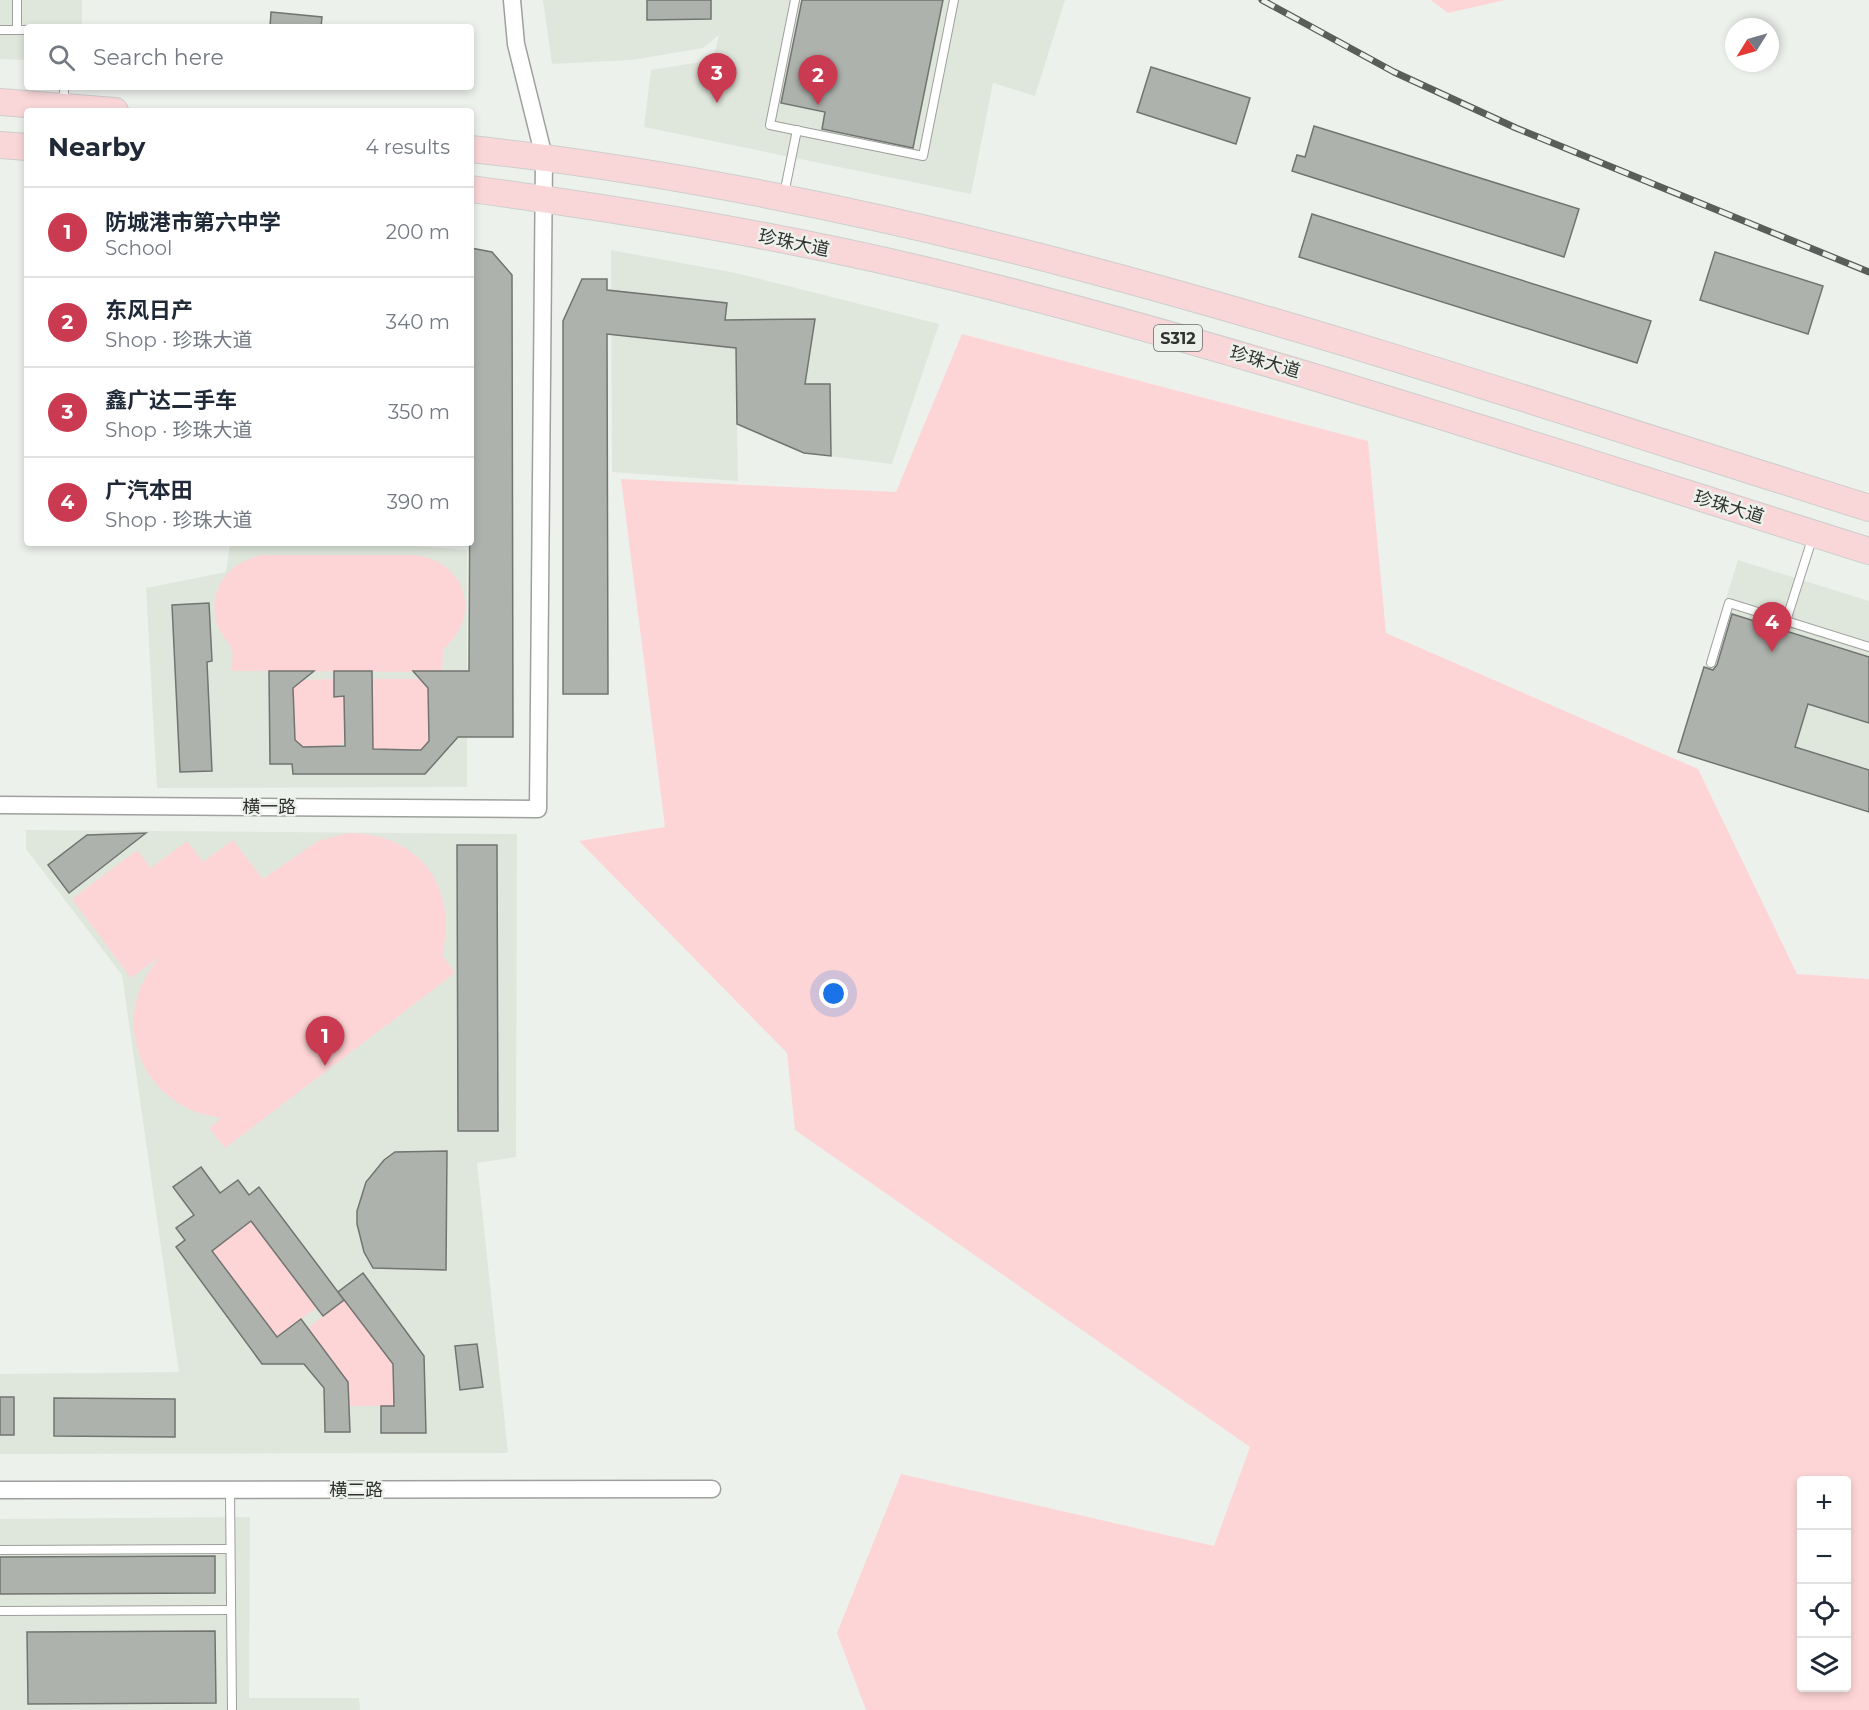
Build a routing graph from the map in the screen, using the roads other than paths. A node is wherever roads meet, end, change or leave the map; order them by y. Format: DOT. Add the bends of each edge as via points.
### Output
graph roads {
  1 [pos="16,0"];
  2 [pos="512,0"];
  3 [pos="795,0"];
  4 [pos="954,0"];
  5 [pos="0,30"];
  6 [pos="22,30"];
  7 [pos="64,96"];
  8 [pos="0,102"];
  9 [pos="105,108"];
  10 [pos="797,130"];
  11 [pos="0,145"];
  12 [pos="24,147"];
  13 [pos="474,149"];
  14 [pos="544,157"];
  15 [pos="474,189"];
  16 [pos="784,198"];
  17 [pos="542,199"];
  18 [pos="1869,508"];
  19 [pos="1813,534"];
  20 [pos="1869,551"];
  21 [pos="1786,621"];
  22 [pos="1869,647"];
  23 [pos="1711,663"];
  24 [pos="0,805"];
  25 [pos="712,1489"];
  26 [pos="0,1490"];
  27 [pos="230,1490"];
  28 [pos="230,1549"];
  29 [pos="0,1550"];
  30 [pos="231,1610"];
  31 [pos="0,1611"];
  32 [pos="232,1710"];
  1 -- 6 [label="lane"];
  2 -- 14 [label="street" via="516,44"];
  3 -- 10 [label="lane" via="770,125"];
  4 -- 10 [label="lane" via="922,156"];
  5 -- 6 [label="lane"];
  7 -- 8 [label="main road"];
  7 -- 9 [label="main road"];
  10 -- 16 [label="lane"];
  11 -- 12 [label="main road"];
  13 -- 14 [label="main road, S312"];
  14 -- 16 [label="main road, S312"];
  14 -- 17 [label="street"];
  15 -- 17 [label="main road, 珍珠大道 / S312"];
  16 -- 18 [label="main road, S312" via="964,238 1276,321"];
  17 -- 19 [label="main road, 珍珠大道 / S312" via="776,238 967,281 1264,361"];
  17 -- 24 [label="street, 横一路" via="538,809"];
  19 -- 20 [label="main road, 珍珠大道 / S312"];
  19 -- 21 [label="lane"];
  21 -- 22 [label="lane"];
  21 -- 23 [label="lane" via="1729,603"];
  25 -- 27 [label="street, 横二路"];
  26 -- 27 [label="street, 横二路"];
  27 -- 28 [label="lane"];
  28 -- 29 [label="lane"];
  28 -- 30 [label="lane"];
  30 -- 31 [label="lane"];
  30 -- 32 [label="lane"];
}
